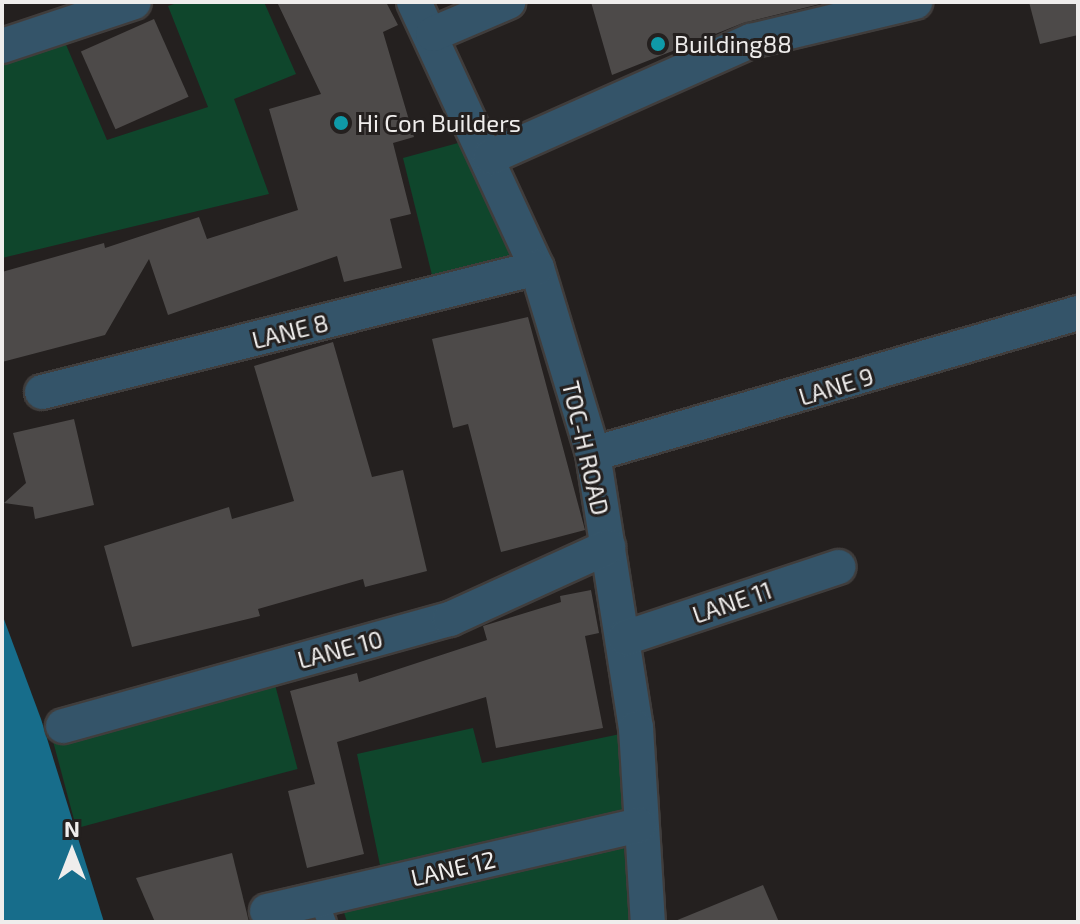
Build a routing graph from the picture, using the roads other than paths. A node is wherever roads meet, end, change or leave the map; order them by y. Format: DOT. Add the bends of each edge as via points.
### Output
graph roads {
  1 [pos="134,2"];
  2 [pos="414,2"];
  3 [pos="508,2"];
  4 [pos="915,2"];
  5 [pos="433,34"];
  6 [pos="2,46"];
  7 [pos="490,157"];
  8 [pos="537,268"];
  9 [pos="1078,313"];
  10 [pos="42,392"];
  11 [pos="593,454"];
  12 [pos="608,547"];
  13 [pos="838,567"];
  14 [pos="625,638"];
  15 [pos="63,726"];
  16 [pos="639,825"];
  17 [pos="267,911"];
  18 [pos="322,911"];
  19 [pos="648,922"];
  1 -- 6 [label="street"];
  2 -- 5 [label="street, TOC-H ROAD"];
  3 -- 5 [label="street"];
  4 -- 7 [label="street" via="751,41"];
  5 -- 7 [label="street, TOC-H ROAD"];
  7 -- 8 [label="street, TOC-H ROAD"];
  8 -- 10 [label="street, LANE 8"];
  8 -- 11 [label="street, TOC-H ROAD"];
  9 -- 11 [label="street, LANE 9"];
  11 -- 12 [label="street, TOC-H ROAD"];
  12 -- 14 [label="street, TOC-H ROAD"];
  12 -- 15 [label="street, LANE 10" via="450,619"];
  13 -- 14 [label="street, LANE 11"];
  14 -- 16 [label="street, TOC-H ROAD" via="636,728"];
  16 -- 18 [label="street, LANE 12"];
  16 -- 19 [label="street, TOC-H ROAD"];
  17 -- 18 [label="street, LANE 12"];
}
